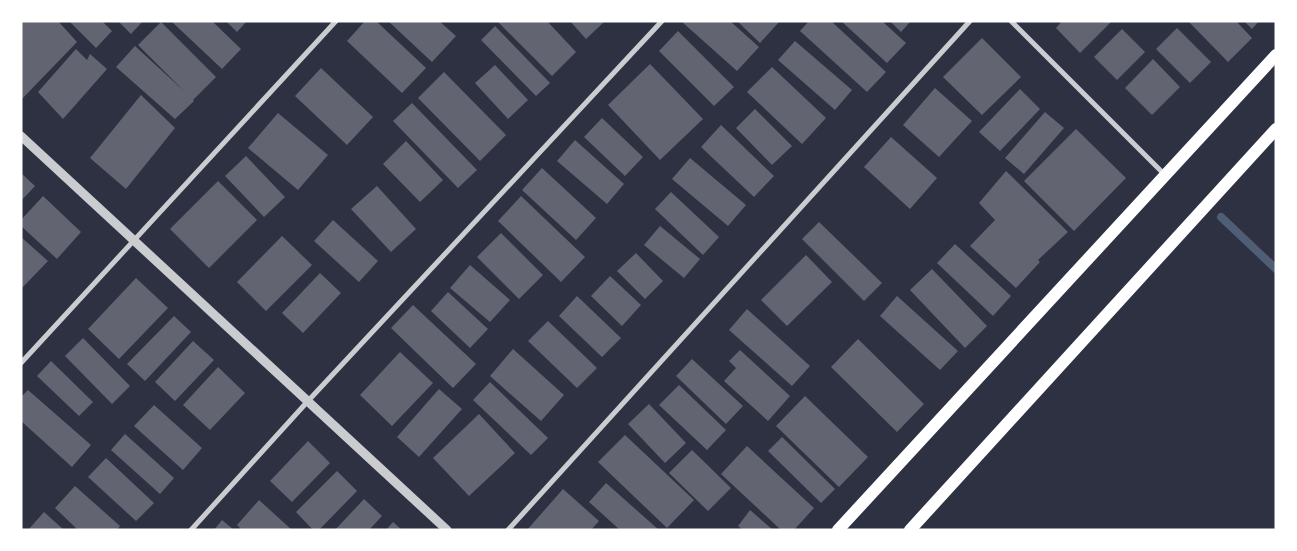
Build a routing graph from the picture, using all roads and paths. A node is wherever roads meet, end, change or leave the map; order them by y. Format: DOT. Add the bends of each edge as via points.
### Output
graph roads {
  1 [pos="336,21"];
  2 [pos="662,21"];
  3 [pos="970,21"];
  4 [pos="1011,21"];
  5 [pos="1276,54"];
  6 [pos="1276,129"];
  7 [pos="21,136"];
  8 [pos="1165,175"];
  9 [pos="134,240"];
  10 [pos="21,363"];
  11 [pos="308,401"];
  12 [pos="191,530"];
  13 [pos="447,530"];
  14 [pos="508,530"];
  15 [pos="838,530"];
  16 [pos="910,530"];
  1 -- 9 [label="street"];
  2 -- 11 [label="street"];
  3 -- 14 [label="street"];
  4 -- 8 [label="street"];
  5 -- 8 [label="main road"];
  6 -- 16 [label="main road"];
  7 -- 9 [label="street"];
  8 -- 15 [label="main road"];
  9 -- 10 [label="street"];
  9 -- 11 [label="street"];
  11 -- 12 [label="street"];
  11 -- 13 [label="street"];
}
